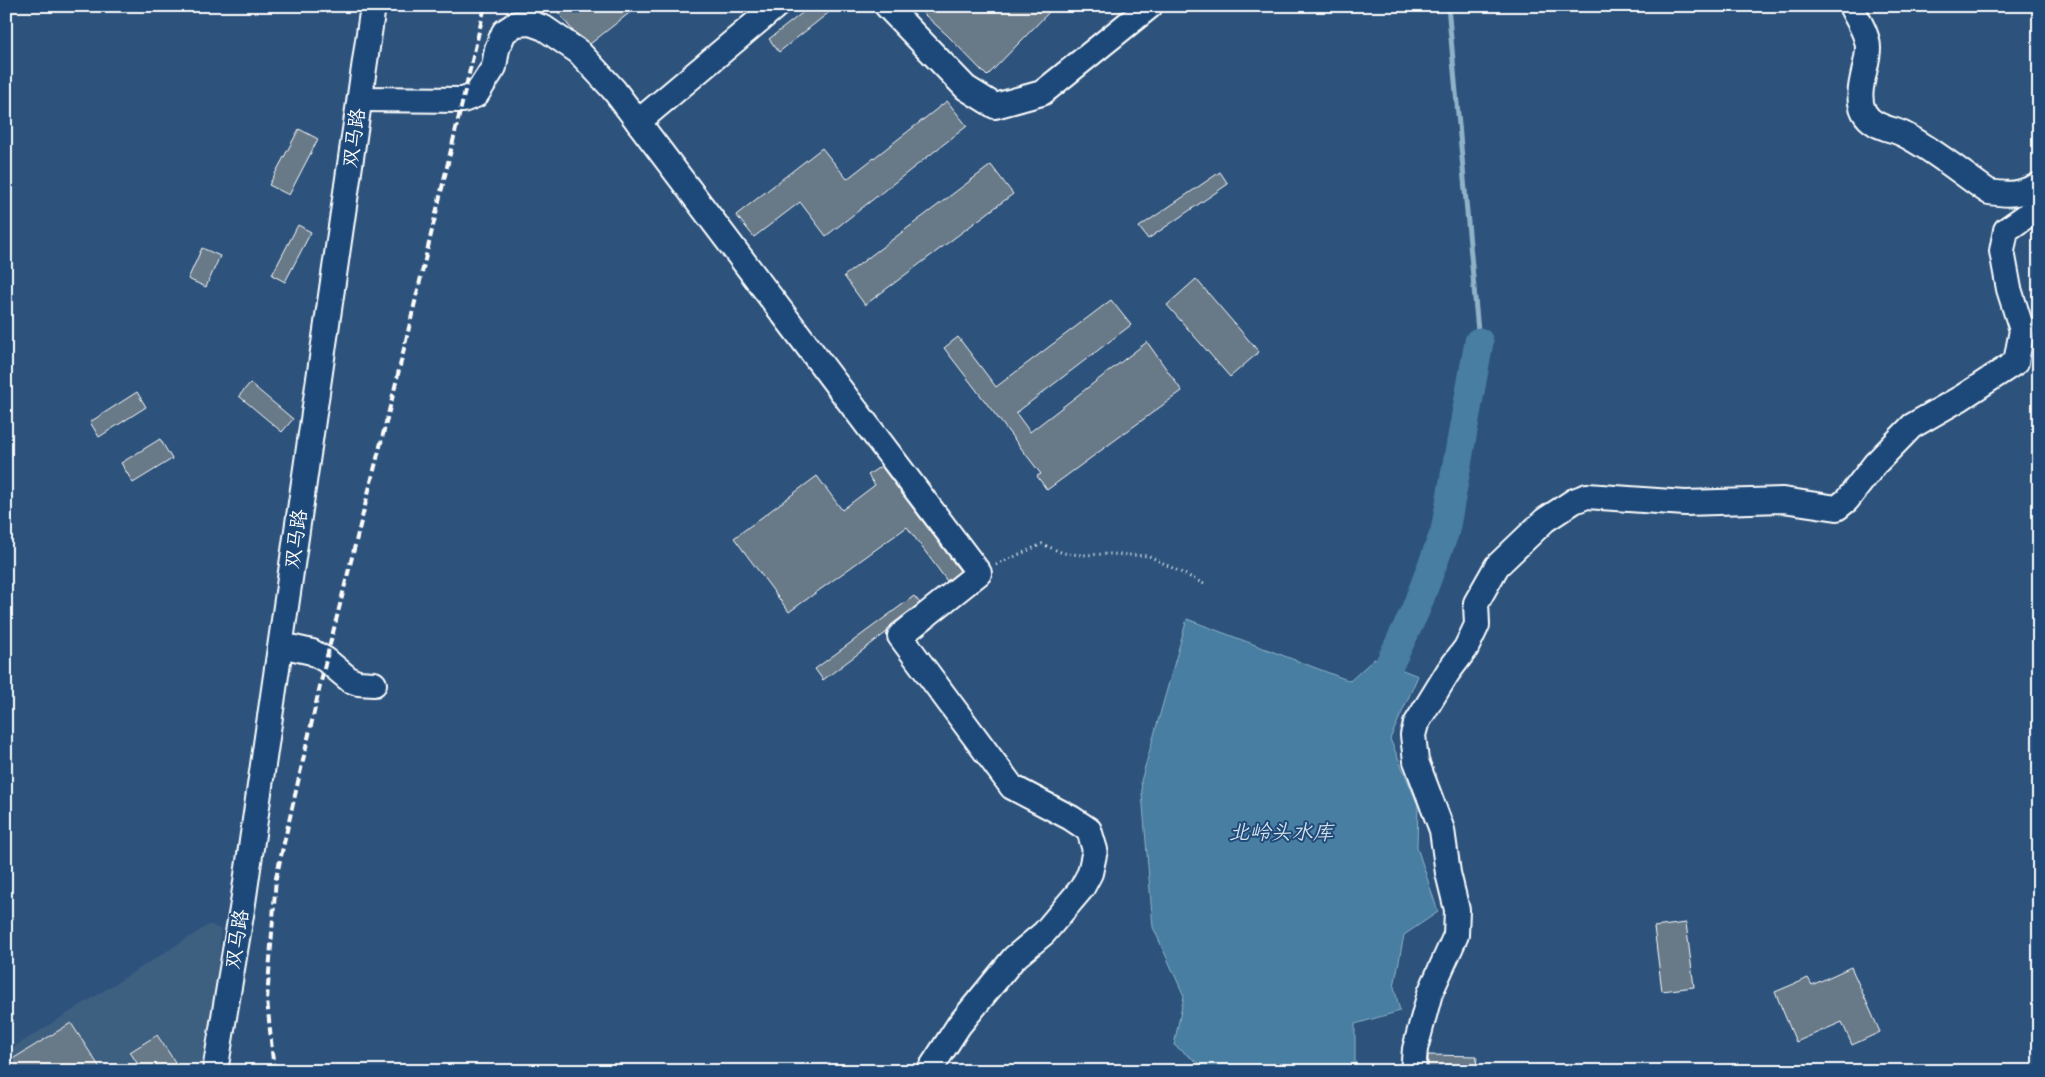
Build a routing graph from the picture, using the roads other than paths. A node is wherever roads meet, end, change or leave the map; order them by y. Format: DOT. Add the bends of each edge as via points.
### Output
graph roads {
  1 [pos="373,6"];
  2 [pos="776,6"];
  3 [pos="886,6"];
  4 [pos="1150,6"];
  5 [pos="1851,6"];
  6 [pos="360,99"];
  7 [pos="638,122"];
  8 [pos="2039,185"];
  9 [pos="2039,207"];
  10 [pos="281,645"];
  11 [pos="374,684"];
  12 [pos="215,1071"];
  13 [pos="929,1071"];
  14 [pos="1413,1071"];
  1 -- 6 [label="street, 双马路"];
  2 -- 7 [label="street"];
  3 -- 4 [label="street" via="966,88 995,106 1042,93"];
  5 -- 8 [label="street" via="1868,48 1862,100 1864,112 1872,122 1903,134 1988,192 2022,194"];
  6 -- 7 [label="street" via="464,100 476,95 494,67 504,32 516,24 530,23 544,28 579,52"];
  6 -- 10 [label="street, 双马路"];
  7 -- 13 [label="street" via="979,573 900,636 1012,787 1089,830 1095,850 1090,873 1082,888 1044,932 1014,958 959,1025"];
  9 -- 14 [label="street" via="2006,230 2002,251 2022,330 2016,362 1912,426 1875,464 1848,500 1836,508 1783,500 1685,503 1587,496 1545,520 1497,566 1476,603 1477,625 1470,640 1416,724 1413,735 1416,761 1442,830 1457,910 1456,935 1430,993 1415,1049"];
  10 -- 11 [label="street" via="312,652 350,680"];
  10 -- 12 [label="street, 双马路"];
}
